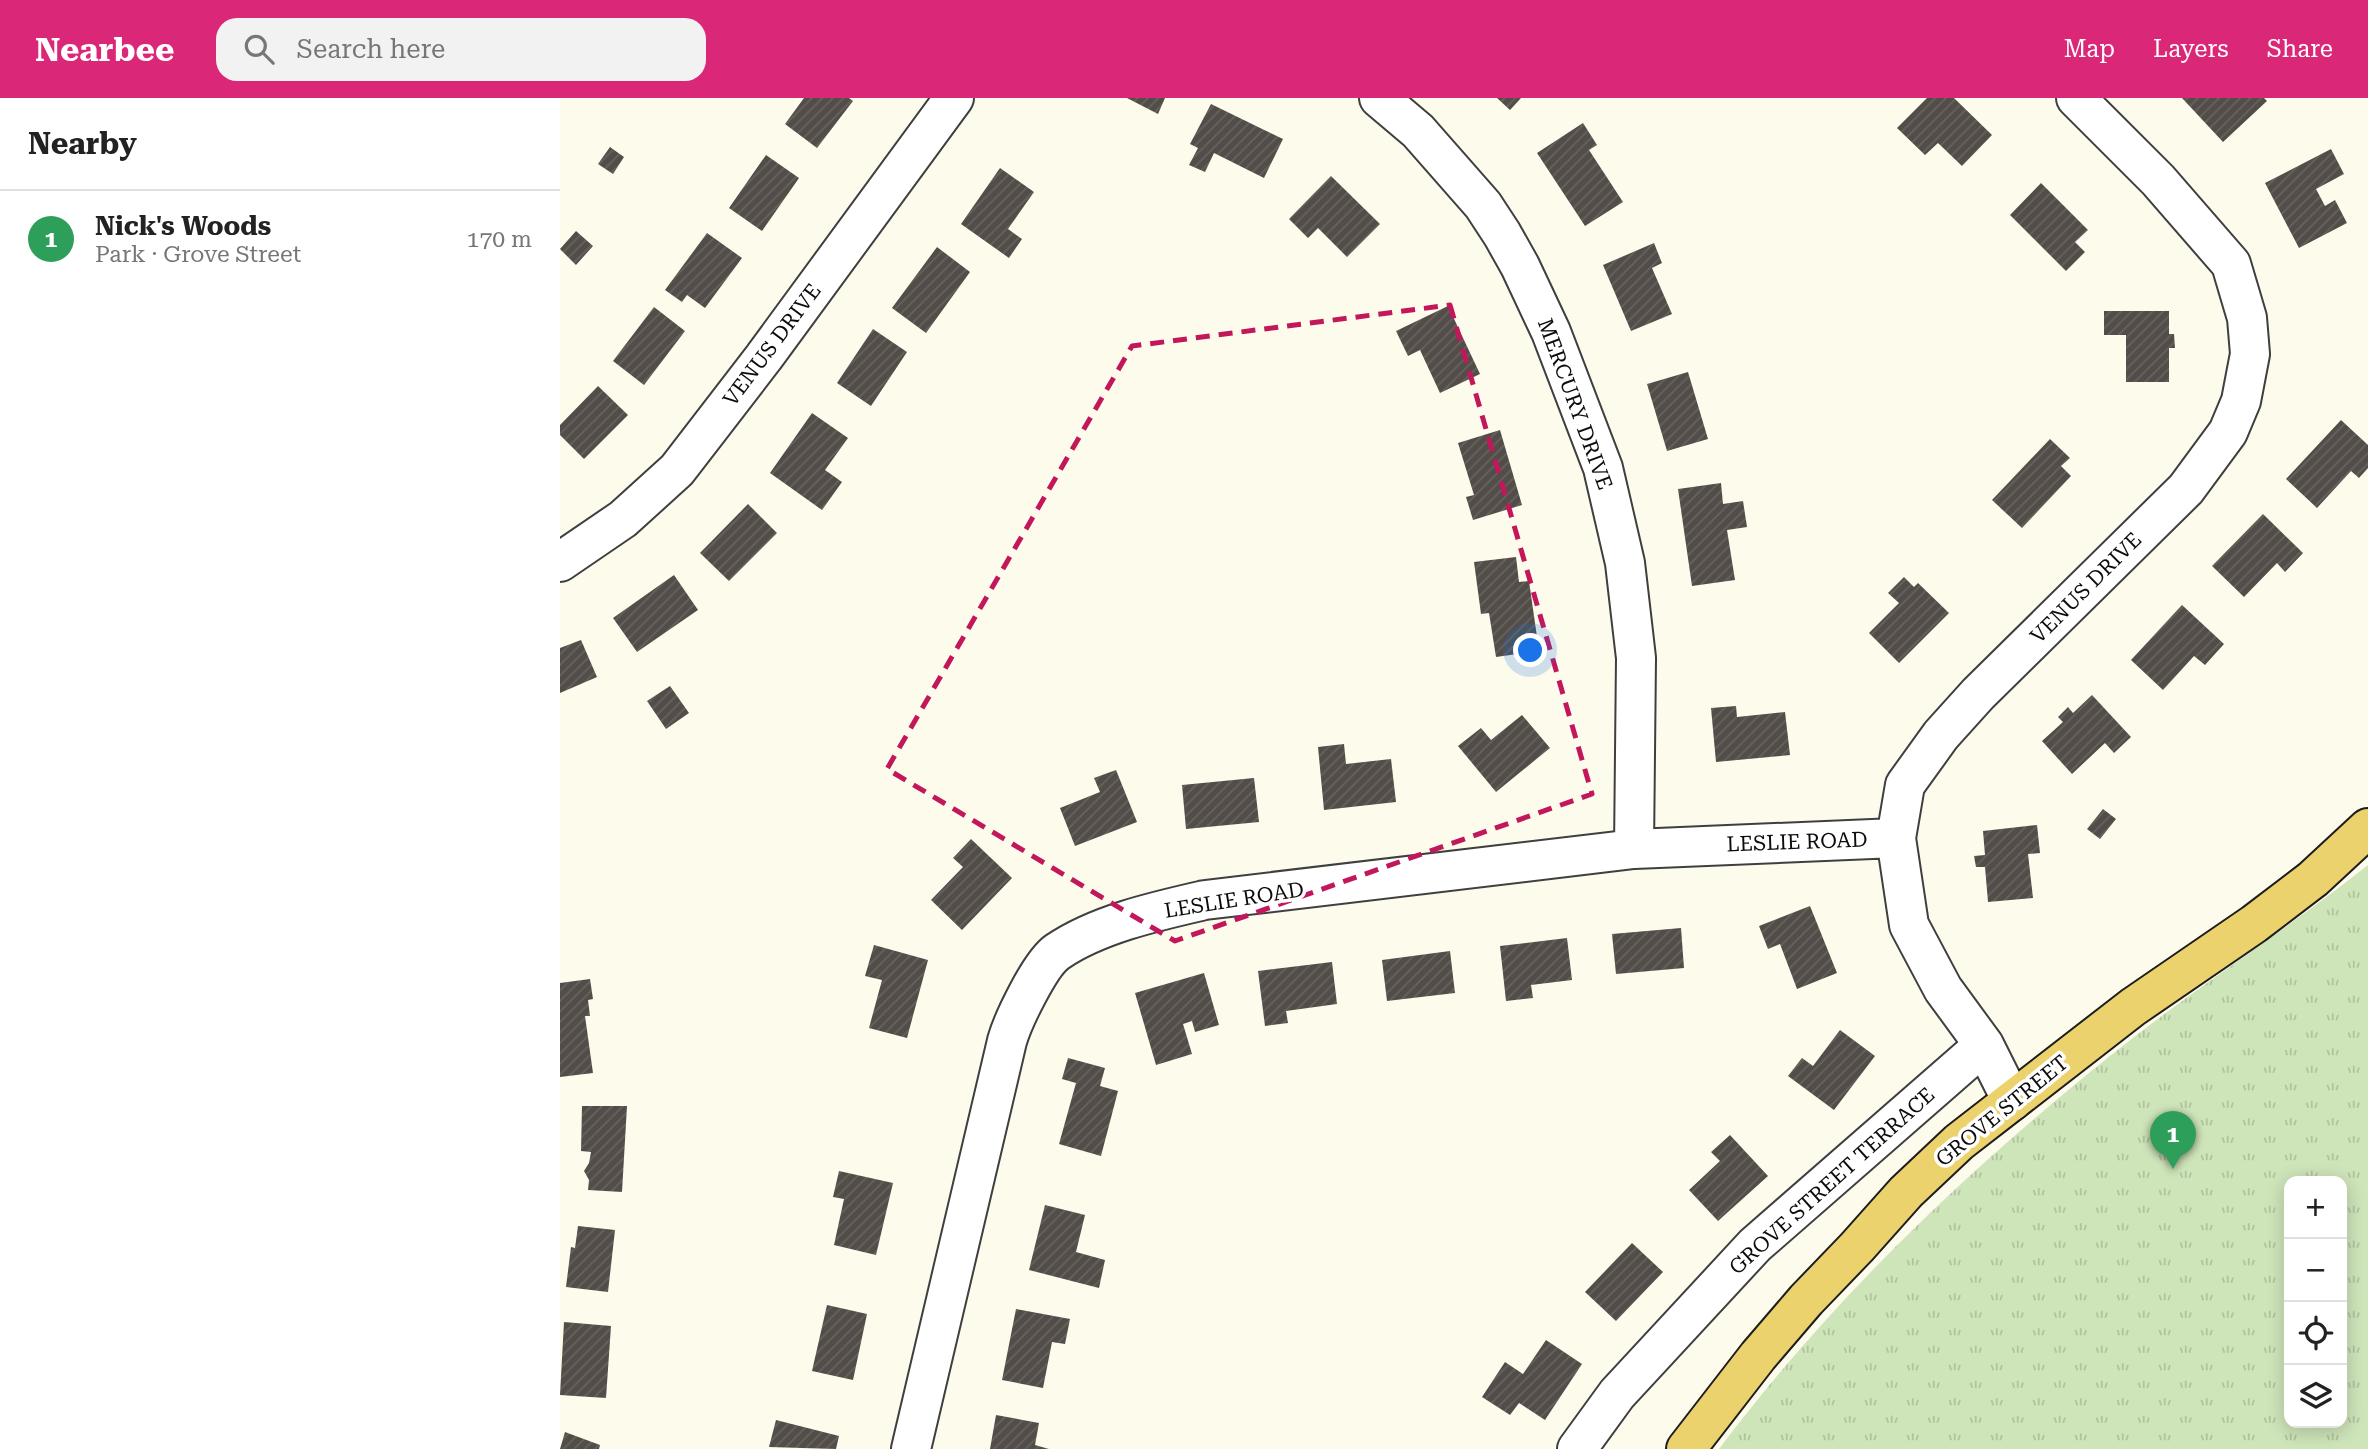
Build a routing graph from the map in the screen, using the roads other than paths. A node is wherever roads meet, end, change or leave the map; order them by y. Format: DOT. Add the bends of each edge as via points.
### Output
graph roads {
  1 [pos="954,98"];
  2 [pos="1379,98"];
  3 [pos="2076,98"];
  4 [pos="560,562"];
  5 [pos="2368,828"];
  6 [pos="1896,838"];
  7 [pos="1634,849"];
  8 [pos="1984,1045"];
  9 [pos="2012,1101"];
  10 [pos="911,1449"];
  11 [pos="1577,1449"];
  12 [pos="1686,1449"];
  1 -- 4 [label="street, VENUS DRIVE" via="677,470 623,519"];
  2 -- 7 [label="street, MERCURY DRIVE" via="1418,131 1483,205 1502,234 1551,332 1603,468 1625,563 1636,659"];
  3 -- 6 [label="street, VENUS DRIVE" via="2158,180 2231,264 2247,318 2250,354 2241,401 2228,432 2186,489 1941,734 1905,785"];
  5 -- 9 [label="main road, GROVE STREET" via="2313,879 2133,1007"];
  6 -- 7 [label="street, LESLIE ROAD"];
  6 -- 8 [label="street, VENUS DRIVE" via="1909,925 1943,989"];
  7 -- 10 [label="street, LESLIE ROAD" via="1205,900 1149,913 1055,953 1035,980 1007,1041"];
  8 -- 9 [label="street, VENUS DRIVE"];
  8 -- 11 [label="street, GROVE STREET TERRACE" via="1755,1245 1618,1394"];
  9 -- 12 [label="main road, GROVE STREET" via="1906,1192 1774,1337"];
}
